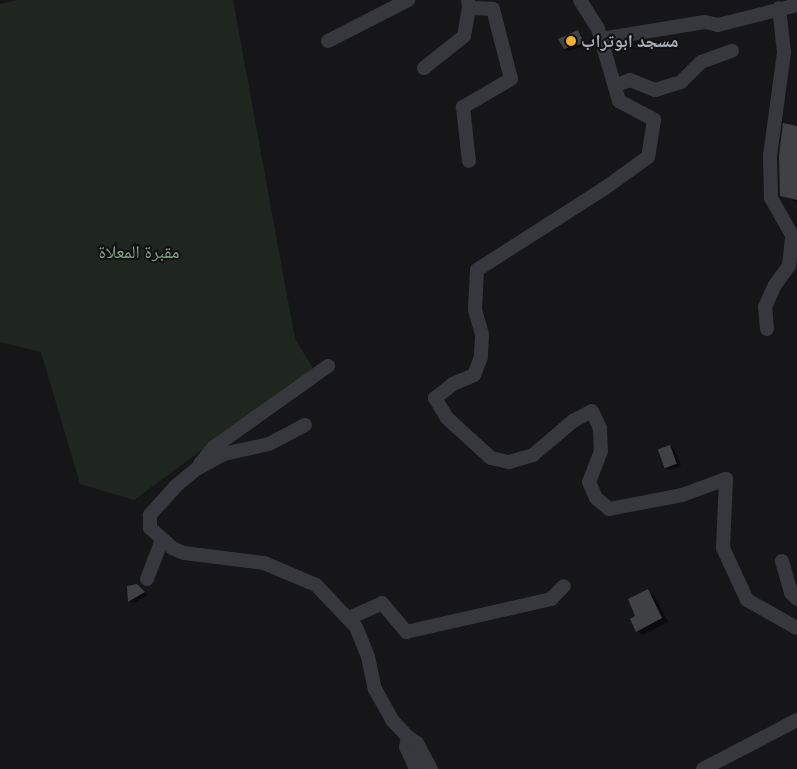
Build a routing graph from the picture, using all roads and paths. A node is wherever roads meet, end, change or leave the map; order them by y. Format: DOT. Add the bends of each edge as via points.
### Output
graph roads {
  1 [pos="408,0"];
  2 [pos="580,0"];
  3 [pos="469,4"];
  4 [pos="797,5"];
  5 [pos="779,8"];
  6 [pos="601,39"];
  7 [pos="328,41"];
  8 [pos="732,51"];
  9 [pos="424,68"];
  10 [pos="615,86"];
  11 [pos="468,161"];
  12 [pos="767,329"];
  13 [pos="328,366"];
  14 [pos="305,425"];
  15 [pos="195,470"];
  16 [pos="162,540"];
  17 [pos="782,561"];
  18 [pos="147,579"];
  19 [pos="564,586"];
  20 [pos="797,599"];
  21 [pos="349,618"];
  22 [pos="797,628"];
  23 [pos="797,720"];
  24 [pos="408,737"];
  25 [pos="416,769"];
  26 [pos="431,769"];
  27 [pos="703,769"];
  1 -- 7 [label="street"];
  2 -- 6 [label="street"];
  3 -- 9 [label="street" via="464,36"];
  3 -- 11 [label="street" via="493,9 512,79 463,107"];
  4 -- 5 [label="street"];
  5 -- 6 [label="street" via="718,25 705,22"];
  5 -- 12 [label="street" via="784,52 770,156 771,198 792,235 789,266 765,307"];
  6 -- 10 [label="street"];
  8 -- 10 [label="street" via="701,62 681,82 655,90 630,80"];
  10 -- 22 [label="street" via="619,101 654,120 648,157 477,270 475,310 482,335 481,357 474,375 453,384 435,398 447,418 492,458 510,462 533,455 573,421 592,411 600,428 601,451 589,482 596,498 609,509 682,496 726,479 723,548 747,600"];
  13 -- 15 [label="street" via="214,447"];
  14 -- 15 [label="street" via="269,444 224,454"];
  15 -- 16 [label="street" via="175,486 150,515 150,528"];
  16 -- 18 [label="street"];
  16 -- 21 [label="street" via="184,553 264,562 316,585"];
  17 -- 20 [label="street"];
  19 -- 21 [label="street" via="551,599 406,632 382,603"];
  21 -- 24 [label="street" via="368,657 375,689 392,720"];
  23 -- 27 [label="street"];
  24 -- 25 [label="street" via="406,747"];
  24 -- 26 [label="street" via="417,743"];
}
